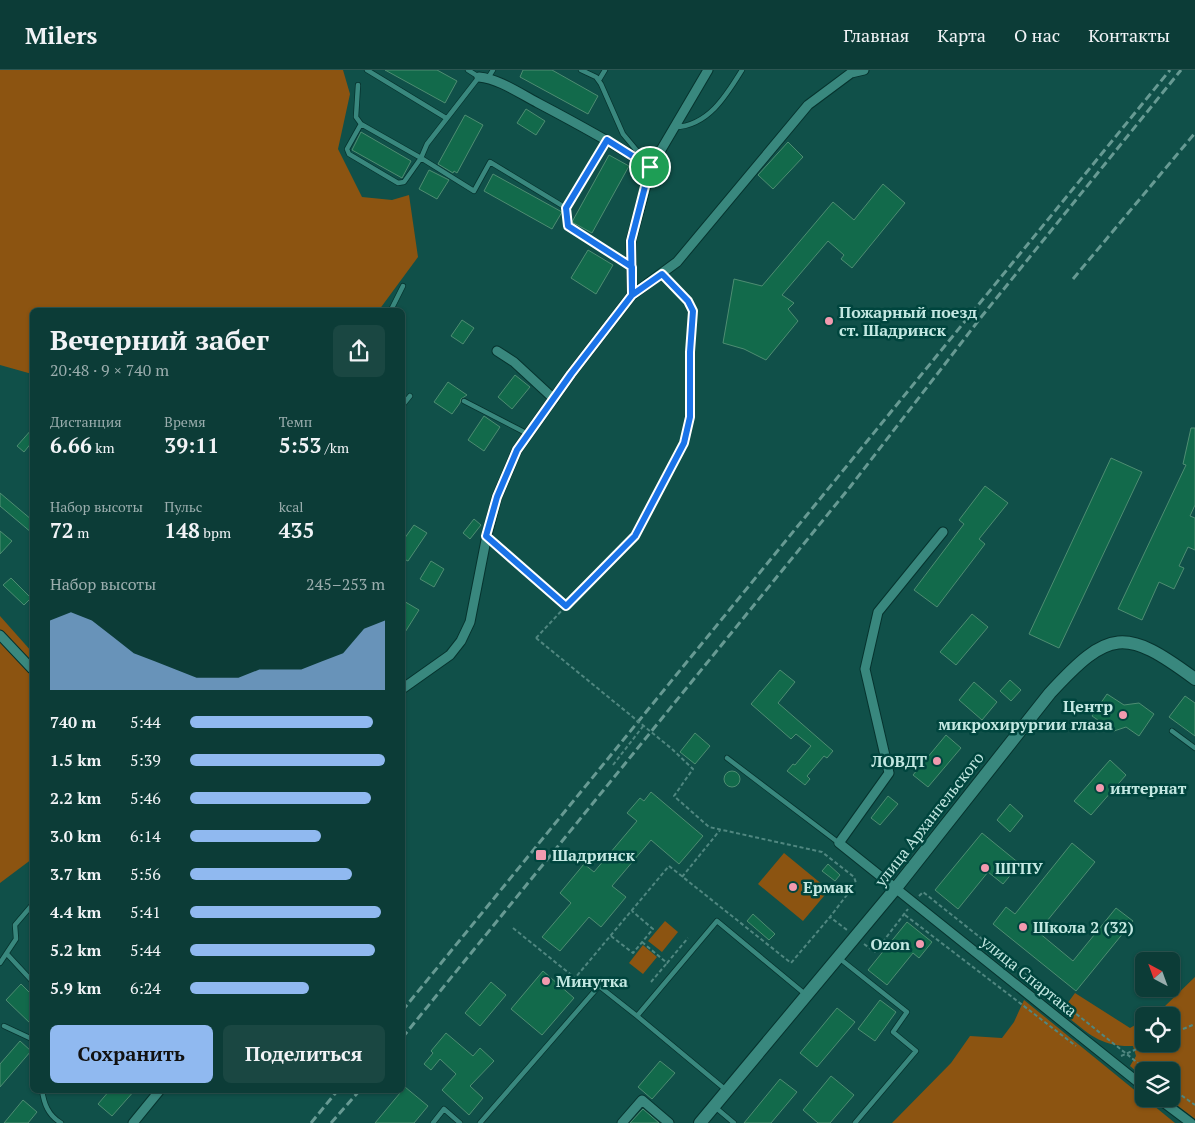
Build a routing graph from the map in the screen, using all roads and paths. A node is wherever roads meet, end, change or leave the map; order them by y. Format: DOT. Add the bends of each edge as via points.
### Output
graph roads {
  1 [pos="367,70"];
  2 [pos="468,70"];
  3 [pos="581,70"];
  4 [pos="604,70"];
  5 [pos="708,70"];
  6 [pos="742,70"];
  7 [pos="864,70"];
  8 [pos="491,74"];
  9 [pos="479,77"];
  10 [pos="599,80"];
  11 [pos="358,85"];
  12 [pos="446,118"];
  13 [pos="361,124"];
  14 [pos="674,127"];
  15 [pos="607,140"];
  16 [pos="422,158"];
  17 [pos="650,167"];
  18 [pos="566,208"];
  19 [pos="632,267"];
  20 [pos="662,274"];
  21 [pos="403,286"];
  22 [pos="632,295"];
  23 [pos="392,308"];
  24 [pos="497,351"];
  25 [pos="410,396"];
  26 [pos="554,399"];
  27 [pos="464,401"];
  28 [pos="405,402"];
  29 [pos="528,434"];
  30 [pos="943,532"];
  31 [pos="486,536"];
  32 [pos="566,606"];
  33 [pos="0,635"];
  34 [pos="30,667"];
  35 [pos="1195,680"];
  36 [pos="405,684"];
  37 [pos="644,725"];
  38 [pos="1172,731"];
  39 [pos="1195,748"];
  40 [pos="727,758"];
  41 [pos="613,765"];
  42 [pos="721,830"];
  43 [pos="839,843"];
  44 [pos="682,876"];
  45 [pos="896,888"];
  46 [pos="914,903"];
  47 [pos="30,907"];
  48 [pos="632,911"];
  49 [pos="904,915"];
  50 [pos="830,916"];
  51 [pos="513,928"];
  52 [pos="611,936"];
  53 [pos="856,937"];
  54 [pos="688,938"];
  55 [pos="642,942"];
  56 [pos="7,954"];
  57 [pos="839,958"];
  58 [pos="0,963"];
  59 [pos="667,963"];
  60 [pos="574,978"];
  61 [pos="30,979"];
  62 [pos="651,982"];
  63 [pos="592,994"];
  64 [pos="807,996"];
  65 [pos="637,1016"];
  66 [pos="1195,1024"];
  67 [pos="4,1026"];
  68 [pos="1180,1030"];
  69 [pos="30,1038"];
  70 [pos="1135,1050"];
  71 [pos="1083,1052"];
  72 [pos="1125,1054"];
  73 [pos="1136,1062"];
  74 [pos="1117,1065"];
  75 [pos="1135,1079"];
  76 [pos="727,1091"];
  77 [pos="42,1093"];
  78 [pos="157,1093"];
  79 [pos="1180,1094"];
  80 [pos="1195,1105"];
  81 [pos="714,1106"];
  82 [pos="1170,1107"];
  83 [pos="134,1121"];
  84 [pos="61,1123"];
  85 [pos="433,1123"];
  86 [pos="460,1123"];
  87 [pos="480,1123"];
  88 [pos="622,1123"];
  89 [pos="668,1123"];
  90 [pos="700,1123"];
  91 [pos="734,1123"];
  92 [pos="855,1123"];
  93 [pos="1191,1123"];
  1 -- 12 [label="lane"];
  2 -- 9 [label="lane"];
  3 -- 10 [label="lane"];
  4 -- 10 [label="lane"];
  5 -- 14 [label="street"];
  6 -- 14 [label="lane" via="726,96 701,121 690,127"];
  7 -- 20 [label="street" via="850,73 808,105 677,262"];
  8 -- 9 [label="street"];
  8 -- 15 [label="street"];
  9 -- 12 [label="lane"];
  10 -- 17 [label="lane" via="623,134"];
  11 -- 13 [label="lane" via="356,112"];
  12 -- 16 [label="lane" via="427,144"];
  13 -- 16 [label="lane"];
  13 -- 16 [label="lane" via="348,148 349,154 398,183 407,180"];
  14 -- 17 [label="street"];
  15 -- 17 [label="street"];
  15 -- 18 [label="lane"];
  16 -- 18 [label="lane" via="474,191 490,162"];
  17 -- 19 [label="street" via="631,241"];
  18 -- 19 [label="lane" via="568,226"];
  19 -- 22 [label="street"];
  20 -- 22 [label="street"];
  20 -- 32 [label="path" via="688,301 693,311 690,417 684,443 635,536"];
  21 -- 23 [label="lane"];
  22 -- 26 [label="street"];
  24 -- 26 [label="street" via="514,362"];
  25 -- 28 [label="lane"];
  26 -- 29 [label="street"];
  27 -- 29 [label="lane"];
  29 -- 31 [label="street" via="517,450 497,497"];
  30 -- 43 [label="street" via="878,612 865,669 889,773"];
  31 -- 32 [label="path"];
  31 -- 36 [label="street" via="470,622 461,641 450,655"];
  32 -- 37 [label="path, bridge" via="536,638"];
  33 -- 34 [label="street"];
  35 -- 45 [label="street, улица Архангельского" via="1145,646 1118,641 1089,654 1050,693"];
  37 -- 41 [label="path"];
  37 -- 42 [label="path, bridge" via="693,769 675,792 676,799 709,827"];
  38 -- 39 [label="lane"];
  40 -- 43 [label="lane"];
  42 -- 44 [label="path"];
  42 -- 50 [label="path" via="828,855 856,880"];
  43 -- 45 [label="street, улица Спартака"];
  44 -- 48 [label="path" via="669,866"];
  44 -- 50 [label="path" via="791,963"];
  45 -- 46 [label="street, улица Спартака"];
  45 -- 53 [label="street, улица Архангельского"];
  46 -- 49 [label="path"];
  46 -- 72 [label="path" via="923,892"];
  46 -- 74 [label="street, улица Спартака"];
  47 -- 56 [label="lane" via="15,925 16,939"];
  48 -- 52 [label="path"];
  48 -- 55 [label="path" via="653,929"];
  49 -- 53 [label="path" via="875,952"];
  49 -- 71 [label="path"];
  50 -- 53 [label="path"];
  51 -- 60 [label="path"];
  52 -- 55 [label="path" via="633,953"];
  52 -- 60 [label="path"];
  53 -- 57 [label="street, улица Архангельского"];
  54 -- 59 [label="path"];
  55 -- 59 [label="path"];
  56 -- 58 [label="lane"];
  56 -- 61 [label="lane"];
  57 -- 64 [label="street, улица Архангельского"];
  57 -- 92 [label="lane" via="907,1012 893,1032 916,1051"];
  59 -- 62 [label="path"];
  60 -- 63 [label="path"];
  63 -- 65 [label="lane" via="599,986"];
  63 -- 87 [label="lane"];
  64 -- 65 [label="lane" via="717,921"];
  64 -- 76 [label="street, улица Архангельского"];
  65 -- 76 [label="lane"];
  66 -- 68 [label="path"];
  67 -- 69 [label="lane"];
  70 -- 72 [label="path"];
  72 -- 73 [label="path"];
  72 -- 74 [label="path" via="1118,1057"];
  74 -- 75 [label="street, улица Спартака"];
  76 -- 81 [label="street, улица Архангельского"];
  77 -- 84 [label="lane" via="44,1104 54,1119"];
  78 -- 83 [label="street"];
  79 -- 80 [label="path"];
  81 -- 90 [label="street, улица Архангельского"];
  81 -- 91 [label="lane"];
  82 -- 93 [label="street"];
  85 -- 86 [label="lane" via="444,1109"];
  88 -- 89 [label="street" via="642,1100"];
}
